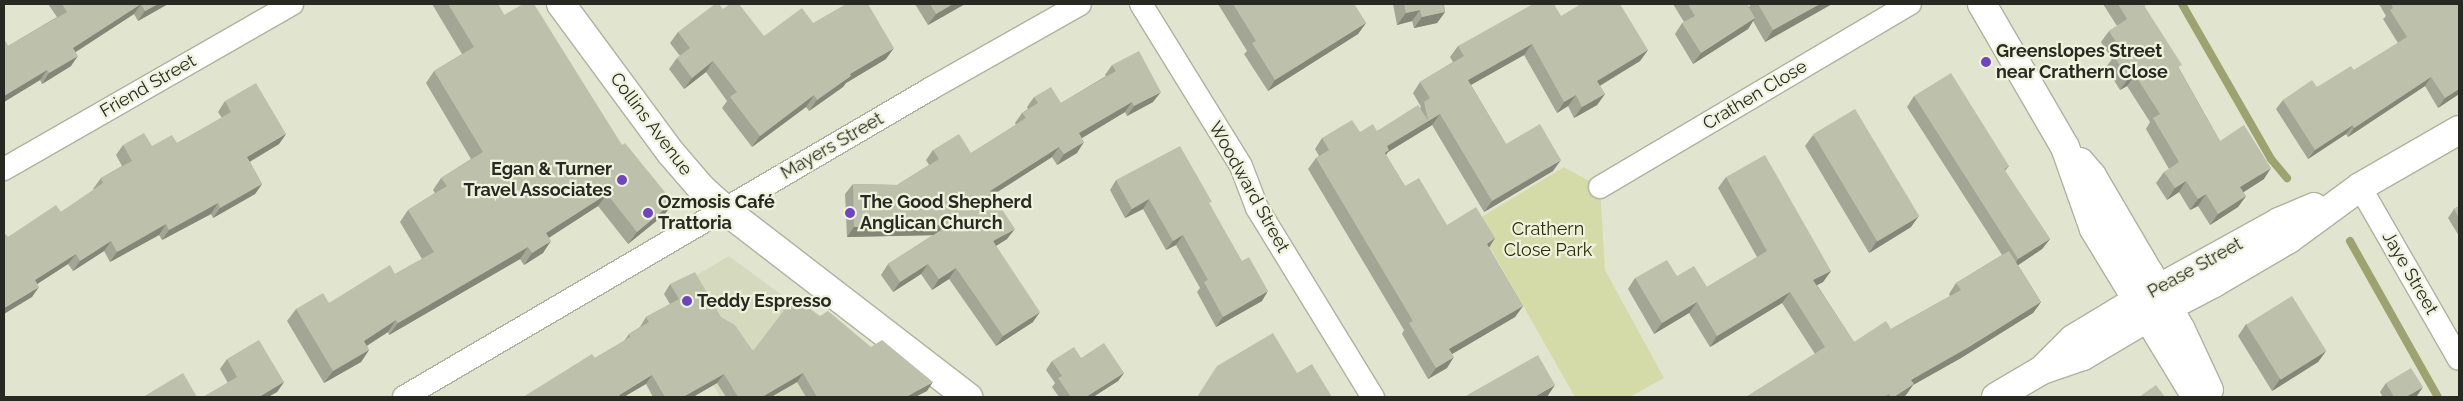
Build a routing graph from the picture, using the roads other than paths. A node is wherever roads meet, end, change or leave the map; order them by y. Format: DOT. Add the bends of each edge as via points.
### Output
graph roads {
  1 [pos="292,4"];
  2 [pos="561,4"];
  3 [pos="1080,4"];
  4 [pos="1141,4"];
  5 [pos="1910,4"];
  6 [pos="1982,4"];
  7 [pos="2459,130"];
  8 [pos="4,169"];
  9 [pos="1600,187"];
  10 [pos="2360,187"];
  11 [pos="724,210"];
  12 [pos="2152,303"];
  13 [pos="2459,359"];
  14 [pos="404,397"];
  15 [pos="968,397"];
  16 [pos="1373,397"];
  17 [pos="1996,397"];
  18 [pos="2196,397"];
  19 [pos="2212,397"];
  1 -- 8 [label="street, Friend Street"];
  2 -- 11 [label="street, Collins Avenue" via="671,153"];
  3 -- 11 [label="street, Mayers Street"];
  4 -- 16 [label="street, Woodward Street" via="1241,166 1257,208"];
  5 -- 9 [label="street, Crathen Close"];
  6 -- 12 [label="street" via="2065,147 2092,176"];
  7 -- 10 [label="street, Pease Street"];
  10 -- 12 [label="street, Pease Street" via="2279,222"];
  10 -- 13 [label="street, Jaye Street"];
  11 -- 14 [label="street, Mayers Street"];
  11 -- 15 [label="street, Collins Avenue"];
  12 -- 17 [label="street, Pease Street" via="2073,339 2042,370"];
  12 -- 18 [label="street"];
  12 -- 19 [label="street" via="2182,330"];
}
